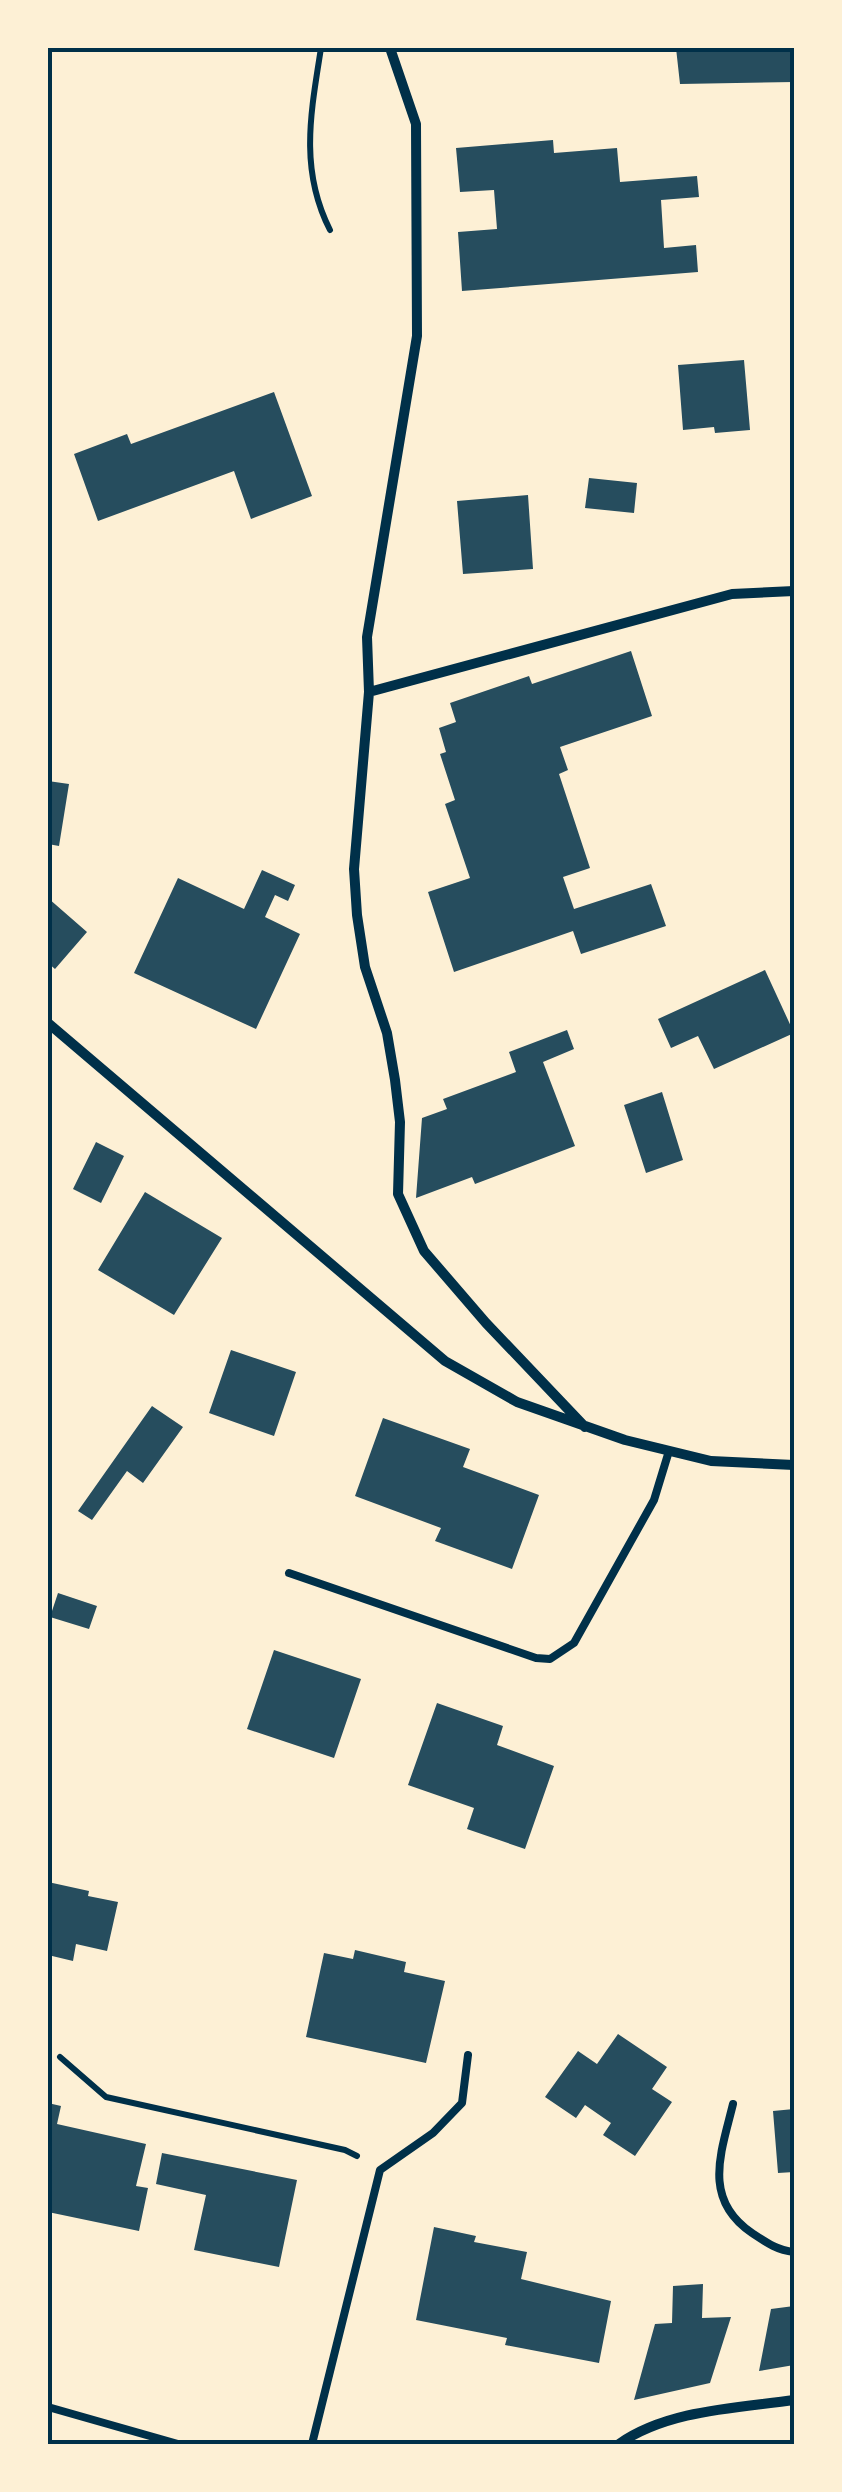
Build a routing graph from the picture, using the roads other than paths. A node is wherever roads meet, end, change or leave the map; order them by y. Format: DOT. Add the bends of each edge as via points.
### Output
graph roads {
  1 [pos="390,48"];
  2 [pos="794,591"];
  3 [pos="369,692"];
  4 [pos="48,1023"];
  5 [pos="586,1427"];
  6 [pos="668,1452"];
  7 [pos="794,1465"];
  8 [pos="290,1573"];
  9 [pos="468,2055"];
  10 [pos="733,2104"];
  11 [pos="794,2252"];
  12 [pos="794,2400"];
  13 [pos="48,2407"];
  14 [pos="178,2444"];
  15 [pos="312,2444"];
  16 [pos="619,2444"];
  1 -- 3 [label="street" via="416,124 417,336 366,637"];
  2 -- 3 [label="street" via="732,594"];
  3 -- 5 [label="street" via="356,915 395,1080 398,1194 424,1251"];
  4 -- 5 [label="street" via="445,1361 517,1402"];
  5 -- 6 [label="street"];
  6 -- 7 [label="street"];
  6 -- 8 [label="lane" via="654,1500 574,1643 550,1659"];
  9 -- 15 [label="lane" via="462,2104 380,2170"];
  10 -- 11 [label="lane" via="718,2167 721,2198 740,2224 778,2250"];
  12 -- 16 [label="street" via="714,2411 638,2431"];
  13 -- 14 [label="lane"];
}
